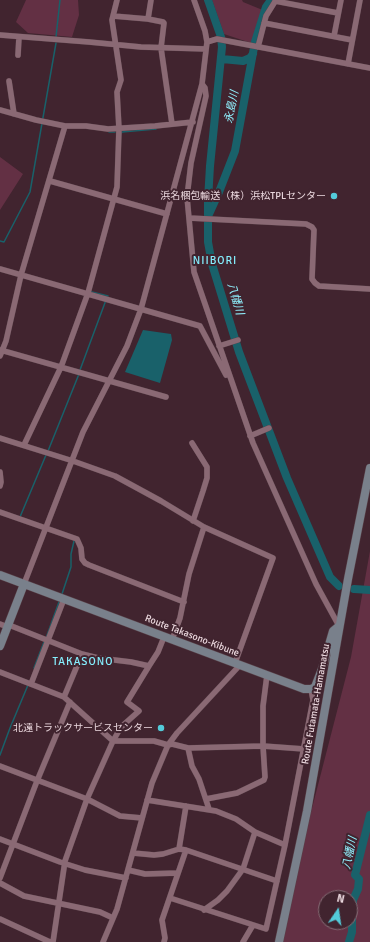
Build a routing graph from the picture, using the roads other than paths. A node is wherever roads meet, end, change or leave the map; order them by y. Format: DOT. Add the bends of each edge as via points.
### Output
graph roads {
  1 [pos="117,0"];
  2 [pos="151,0"];
  3 [pos="341,0"];
  4 [pos="360,0"];
  5 [pos="193,1"];
  6 [pos="275,1"];
  7 [pos="338,13"];
  8 [pos="113,16"];
  9 [pos="148,19"];
  10 [pos="264,23"];
  11 [pos="0,35"];
  12 [pos="334,36"];
  13 [pos="19,37"];
  14 [pos="352,40"];
  15 [pos="116,45"];
  16 [pos="207,45"];
  17 [pos="256,46"];
  18 [pos="161,48"];
  19 [pos="18,55"];
  20 [pos="348,64"];
  21 [pos="370,68"];
  22 [pos="8,81"];
  23 [pos="202,84"];
  24 [pos="0,110"];
  25 [pos="14,114"];
  26 [pos="193,122"];
  27 [pos="172,124"];
  28 [pos="65,126"];
  29 [pos="119,129"];
  30 [pos="50,181"];
  31 [pos="114,199"];
  32 [pos="167,214"];
  33 [pos="189,218"];
  34 [pos="0,269"];
  35 [pos="21,275"];
  36 [pos="370,288"];
  37 [pos="88,293"];
  38 [pos="141,309"];
  39 [pos="238,340"];
  40 [pos="219,346"];
  41 [pos="1,352"];
  42 [pos="61,367"];
  43 [pos="110,381"];
  44 [pos="233,388"];
  45 [pos="166,397"];
  46 [pos="269,428"];
  47 [pos="250,436"];
  48 [pos="0,438"];
  49 [pos="192,443"];
  50 [pos="24,445"];
  51 [pos="73,461"];
  52 [pos="370,468"];
  53 [pos="0,472"];
  54 [pos="0,486"];
  55 [pos="0,512"];
  56 [pos="193,520"];
  57 [pos="204,527"];
  58 [pos="47,528"];
  59 [pos="0,575"];
  60 [pos="24,584"];
  61 [pos="64,599"];
  62 [pos="184,602"];
  63 [pos="5,625"];
  64 [pos="339,626"];
  65 [pos="168,638"];
  66 [pos="47,640"];
  67 [pos="0,646"];
  68 [pos="82,654"];
  69 [pos="237,664"];
  70 [pos="149,666"];
  71 [pos="0,672"];
  72 [pos="267,675"];
  73 [pos="30,683"];
  74 [pos="311,689"];
  75 [pos="64,697"];
  76 [pos="70,702"];
  77 [pos="113,741"];
  78 [pos="168,745"];
  79 [pos="263,746"];
  80 [pos="188,748"];
  81 [pos="304,748"];
  82 [pos="0,766"];
  83 [pos="37,781"];
  84 [pos="206,798"];
  85 [pos="87,799"];
  86 [pos="147,800"];
  87 [pos="186,806"];
  88 [pos="209,809"];
  89 [pos="142,818"];
  90 [pos="255,832"];
  91 [pos="0,839"];
  92 [pos="14,844"];
  93 [pos="285,845"];
  94 [pos="179,849"];
  95 [pos="186,850"];
  96 [pos="133,853"];
  97 [pos="64,864"];
  98 [pos="243,869"];
  99 [pos="128,870"];
  100 [pos="178,873"];
  101 [pos="0,878"];
  102 [pos="126,878"];
  103 [pos="277,881"];
  104 [pos="0,883"];
  105 [pos="170,898"];
  106 [pos="58,903"];
  107 [pos="204,910"];
  108 [pos="113,918"];
  109 [pos="0,919"];
  110 [pos="253,925"];
  111 [pos="50,942"];
  112 [pos="53,942"];
  113 [pos="103,942"];
  114 [pos="164,942"];
  115 [pos="243,942"];
  116 [pos="278,942"];
  1 -- 8 [label="street"];
  2 -- 9 [label="street"];
  3 -- 7 [label="street"];
  4 -- 14 [label="street"];
  5 -- 16 [label="street" via="206,31"];
  6 -- 7 [label="street"];
  6 -- 10 [label="street"];
  7 -- 12 [label="street"];
  8 -- 9 [label="street"];
  8 -- 15 [label="street"];
  9 -- 18 [label="street" via="164,23"];
  10 -- 12 [label="street"];
  10 -- 17 [label="street"];
  11 -- 13 [label="street"];
  12 -- 14 [label="street"];
  13 -- 15 [label="street"];
  13 -- 19 [label="street"];
  14 -- 20 [label="street"];
  15 -- 18 [label="street"];
  15 -- 29 [label="street" via="121,80 117,92"];
  16 -- 17 [label="street" via="217,39"];
  16 -- 18 [label="street"];
  16 -- 23 [label="street"];
  17 -- 20 [label="street"];
  18 -- 27 [label="street"];
  20 -- 21 [label="street"];
  22 -- 25 [label="street"];
  23 -- 26 [label="street"];
  23 -- 33 [label="street" via="206,96 188,182"];
  24 -- 25 [label="street"];
  25 -- 28 [label="street"];
  26 -- 27 [label="street"];
  26 -- 32 [label="street"];
  27 -- 29 [label="street"];
  28 -- 29 [label="street"];
  28 -- 30 [label="street"];
  29 -- 31 [label="street" via="118,177"];
  30 -- 31 [label="street"];
  30 -- 35 [label="street"];
  31 -- 32 [label="street"];
  31 -- 37 [label="street"];
  32 -- 38 [label="street"];
  33 -- 36 [label="street" via="306,224 314,230 312,279 315,283 319,286"];
  33 -- 40 [label="street" via="194,272"];
  34 -- 35 [label="street"];
  35 -- 37 [label="street"];
  35 -- 41 [label="street"];
  37 -- 38 [label="street"];
  37 -- 42 [label="street"];
  38 -- 43 [label="street"];
  38 -- 44 [label="street" via="200,326"];
  39 -- 40 [label="street"];
  40 -- 44 [label="street"];
  41 -- 42 [label="street"];
  42 -- 43 [label="street"];
  42 -- 50 [label="street"];
  43 -- 45 [label="street"];
  43 -- 51 [label="street" via="83,432"];
  44 -- 47 [label="street"];
  46 -- 47 [label="street"];
  47 -- 64 [label="street" via="316,584"];
  48 -- 50 [label="street"];
  49 -- 56 [label="street" via="207,467 204,491"];
  50 -- 51 [label="street"];
  51 -- 56 [label="street" via="115,476"];
  51 -- 58 [label="street"];
  52 -- 64 [label="main road, Route Futamata-Hamamatsu"];
  53 -- 54 [label="street"];
  55 -- 58 [label="street"];
  56 -- 57 [label="street"];
  57 -- 62 [label="street" via="189,574"];
  57 -- 69 [label="street" via="273,558"];
  58 -- 60 [label="street"];
  58 -- 62 [label="street" via="77,539 85,563"];
  59 -- 60 [label="main road, Route Takasono-Kibune"];
  60 -- 61 [label="main road, Route Takasono-Kibune"];
  60 -- 63 [label="main road"];
  61 -- 65 [label="main road, Route Takasono-Kibune"];
  61 -- 66 [label="street"];
  62 -- 65 [label="street" via="180,618"];
  63 -- 66 [label="street"];
  63 -- 67 [label="main road"];
  64 -- 74 [label="main road" via="333,631 317,682"];
  64 -- 116 [label="main road, Route Futamata-Hamamatsu" via="312,783"];
  65 -- 69 [label="main road, Route Takasono-Kibune"];
  65 -- 70 [label="street"];
  66 -- 68 [label="street"];
  66 -- 73 [label="street"];
  68 -- 70 [label="street"];
  68 -- 75 [label="street"];
  69 -- 72 [label="main road, Route Takasono-Kibune"];
  69 -- 78 [label="street"];
  70 -- 77 [label="street" via="127,702 139,711 121,727"];
  71 -- 73 [label="street"];
  72 -- 74 [label="main road, Route Takasono-Kibune" via="304,689"];
  72 -- 79 [label="street" via="263,706"];
  73 -- 75 [label="street"];
  74 -- 81 [label="street" via="313,700"];
  75 -- 76 [label="street"];
  76 -- 77 [label="street"];
  76 -- 83 [label="street"];
  77 -- 78 [label="street" via="154,741"];
  77 -- 85 [label="street"];
  78 -- 80 [label="street"];
  78 -- 86 [label="street"];
  79 -- 80 [label="street"];
  79 -- 81 [label="street"];
  79 -- 84 [label="street" via="264,780 237,793"];
  80 -- 84 [label="street" via="192,766"];
  81 -- 93 [label="street"];
  82 -- 83 [label="street"];
  83 -- 85 [label="street"];
  83 -- 92 [label="street"];
  84 -- 88 [label="street"];
  85 -- 89 [label="street" via="120,816"];
  85 -- 97 [label="street"];
  86 -- 87 [label="street"];
  86 -- 89 [label="street"];
  87 -- 88 [label="street"];
  87 -- 94 [label="street"];
  88 -- 90 [label="street" via="236,819"];
  89 -- 96 [label="street"];
  90 -- 93 [label="street"];
  90 -- 98 [label="street"];
  91 -- 92 [label="street"];
  92 -- 97 [label="street"];
  92 -- 101 [label="street"];
  93 -- 103 [label="street"];
  94 -- 95 [label="street"];
  94 -- 96 [label="street" via="163,854"];
  95 -- 98 [label="street"];
  95 -- 100 [label="street"];
  96 -- 99 [label="street"];
  97 -- 102 [label="street"];
  97 -- 106 [label="street"];
  98 -- 103 [label="street"];
  98 -- 107 [label="street" via="227,891"];
  99 -- 100 [label="street" via="145,874"];
  99 -- 102 [label="street"];
  100 -- 105 [label="street"];
  102 -- 108 [label="street"];
  103 -- 110 [label="street" via="266,930"];
  104 -- 106 [label="street" via="24,896"];
  105 -- 107 [label="street"];
  105 -- 114 [label="street" via="162,920"];
  106 -- 108 [label="street" via="100,912"];
  106 -- 112 [label="street"];
  107 -- 110 [label="street"];
  108 -- 113 [label="street"];
  109 -- 111 [label="street"];
  110 -- 115 [label="street"];
}
